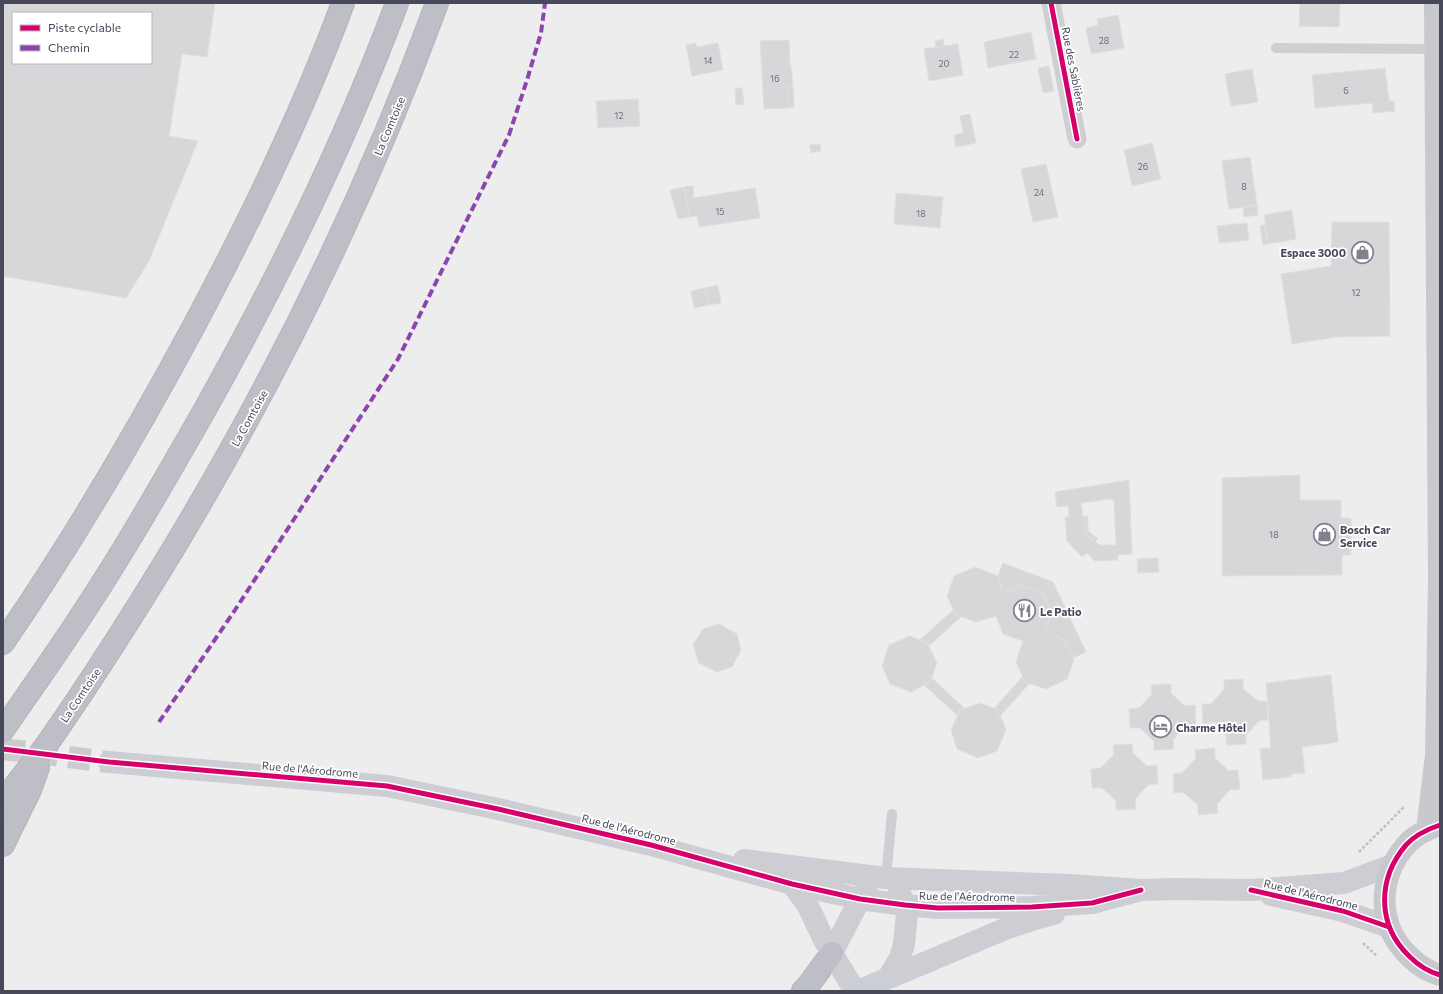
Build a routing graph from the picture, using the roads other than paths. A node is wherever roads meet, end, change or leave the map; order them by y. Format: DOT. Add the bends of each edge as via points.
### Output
graph roads {
  1 [pos="343,3"];
  2 [pos="397,3"];
  3 [pos="437,3"];
  4 [pos="1051,3"];
  5 [pos="1435,3"];
  6 [pos="1276,48"];
  7 [pos="1436,49"];
  8 [pos="1077,139"];
  9 [pos="3,643"];
  10 [pos="3,730"];
  11 [pos="49,741"];
  12 [pos="109,762"];
  13 [pos="3,802"];
  14 [pos="892,814"];
  15 [pos="1433,827"];
  16 [pos="3,845"];
  17 [pos="687,854"];
  18 [pos="1392,865"];
  19 [pos="885,878"];
  20 [pos="792,884"];
  21 [pos="1141,890"];
  22 [pos="1250,890"];
  23 [pos="860,899"];
  24 [pos="1092,903"];
  25 [pos="905,905"];
  26 [pos="1389,927"];
  27 [pos="832,952"];
  28 [pos="888,978"];
  29 [pos="1439,978"];
  30 [pos="803,991"];
  31 [pos="858,991"];
  1 -- 9 [label="highway" via="307,94 274,167 171,370 94,501"];
  2 -- 10 [label="highway" via="358,101 290,248 227,369 123,550"];
  3 -- 11 [label="highway, La Comtoise" via="363,186 263,392 234,446 151,585"];
  4 -- 8 [label="street, Rue des Sablières"];
  5 -- 7 [label="main road"];
  6 -- 7 [label="lane"];
  7 -- 15 [label="main road" via="1439,576"];
  11 -- 13 [label="highway, La Comtoise"];
  11 -- 16 [label="highway" via="30,790"];
  12 -- 17 [label="street, Rue de l'Aérodrome" via="387,786 498,809"];
  14 -- 19 [label="lane"];
  15 -- 18 [label="main road" via="1407,844"];
  17 -- 19 [label="street, Rue de l'Aérodrome"];
  17 -- 20 [label="street, Rue de l'Aérodrome"];
  18 -- 22 [label="street, Rue de l'Aérodrome" via="1344,883"];
  18 -- 26 [label="main road" via="1385,885 1384,906"];
  19 -- 21 [label="street, Rue de l'Aérodrome"];
  19 -- 23 [label="street"];
  19 -- 25 [label="street"];
  20 -- 23 [label="street, Rue de l'Aérodrome"];
  20 -- 27 [label="street" via="808,906"];
  21 -- 22 [label="street, Rue de l'Aérodrome"];
  21 -- 24 [label="street, Rue de l'Aérodrome"];
  22 -- 26 [label="street, Rue de l'Aérodrome" via="1343,911"];
  23 -- 25 [label="street, Rue de l'Aérodrome"];
  23 -- 27 [label="street"];
  24 -- 25 [label="street, Rue de l'Aérodrome" via="938,908"];
  24 -- 28 [label="street" via="1005,929"];
  25 -- 28 [label="street" via="907,913 904,944 900,958"];
  26 -- 29 [label="main road" via="1400,947 1416,963"];
  27 -- 30 [label="highway"];
  27 -- 31 [label="street" via="852,986"];
  28 -- 31 [label="street"];
}
